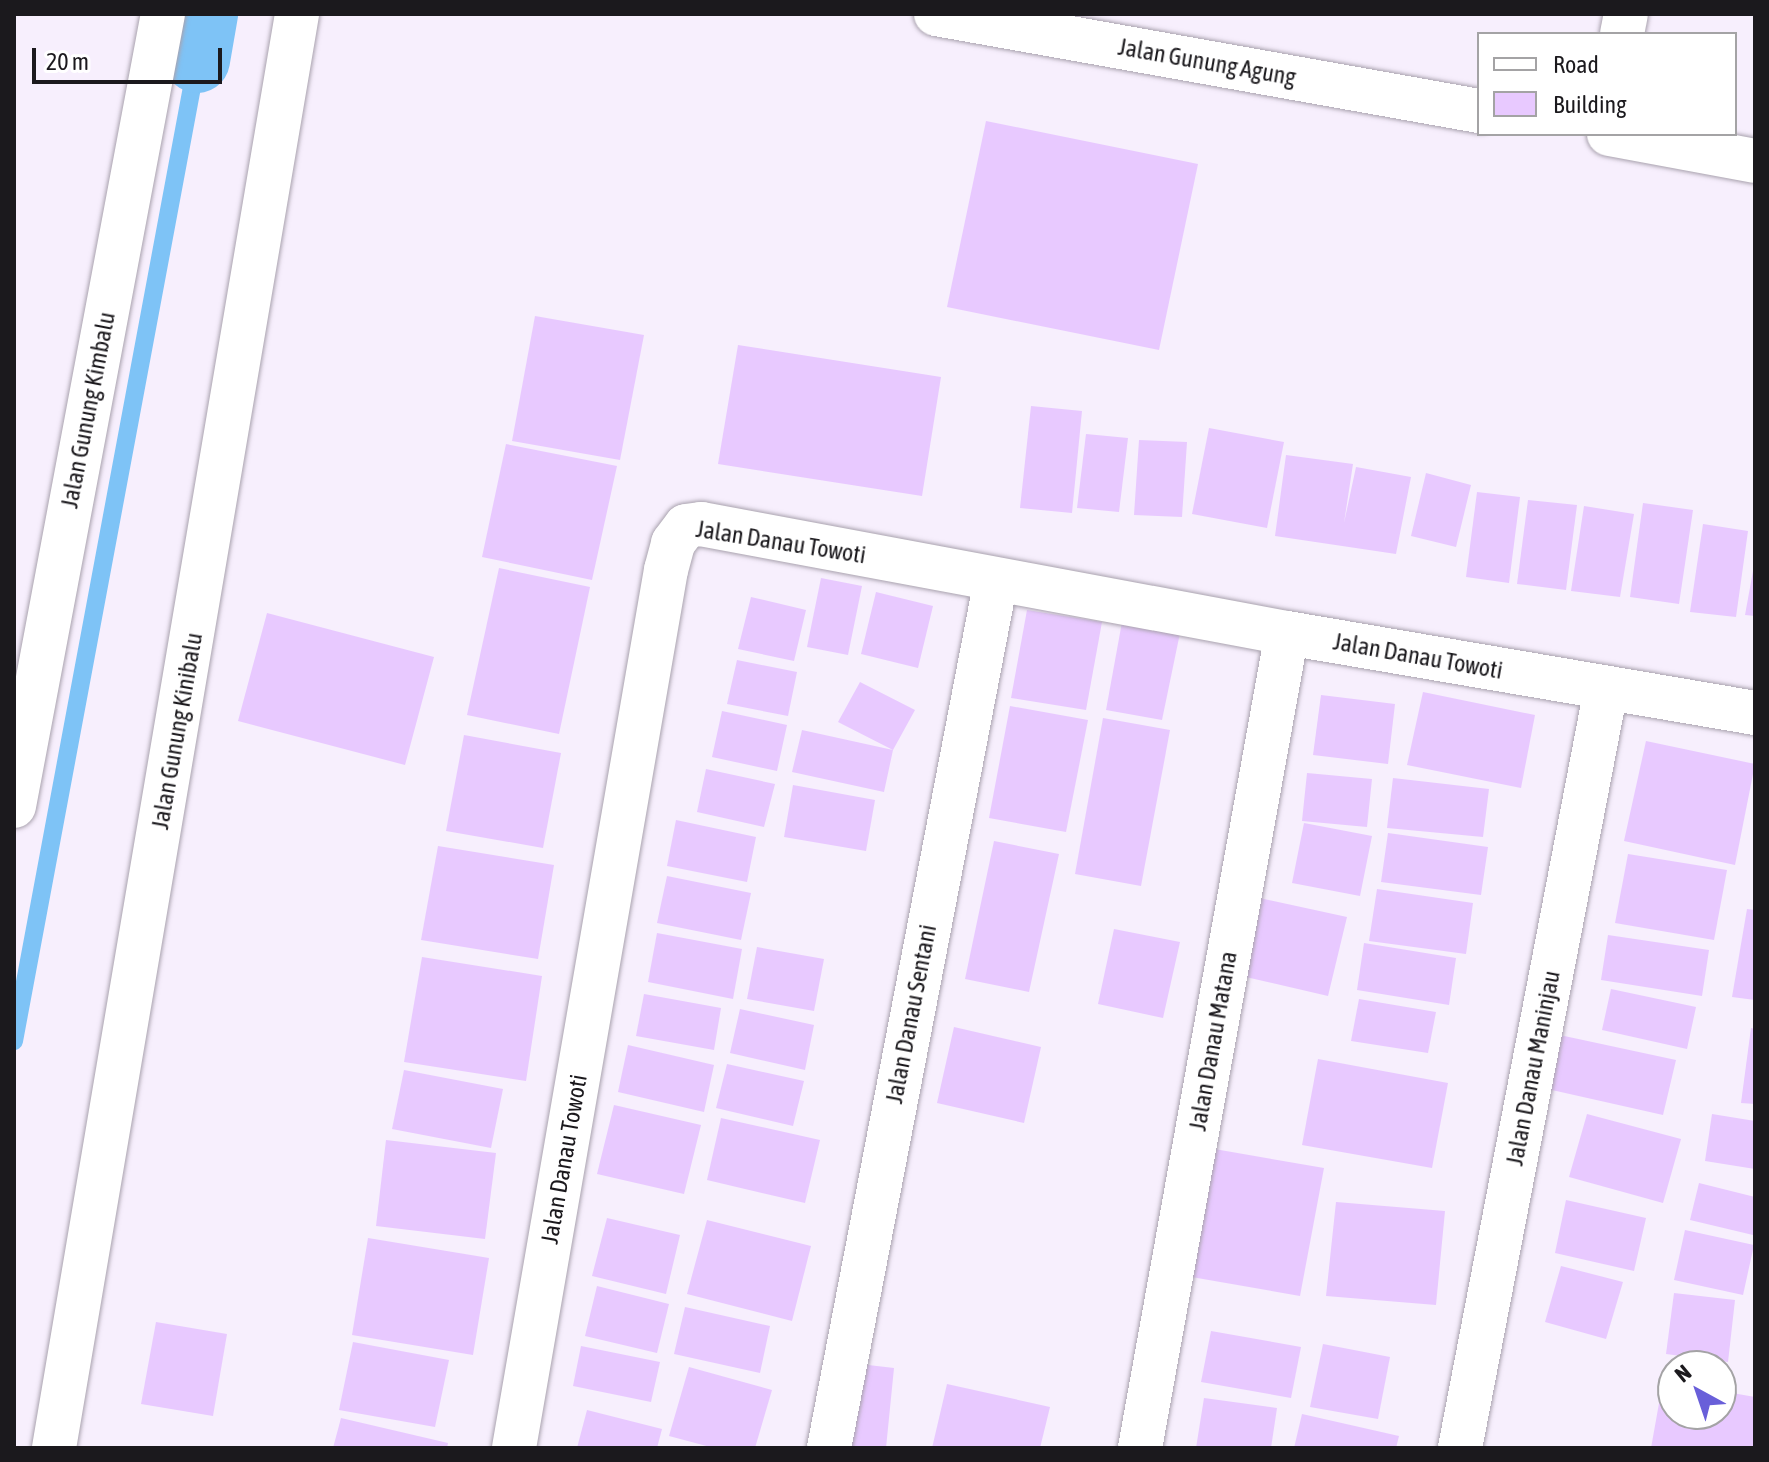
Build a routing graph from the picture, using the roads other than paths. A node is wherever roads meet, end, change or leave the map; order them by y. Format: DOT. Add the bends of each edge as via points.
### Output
graph roads {
  1 [pos="163,14"];
  2 [pos="297,14"];
  3 [pos="936,14"];
  4 [pos="1477,111"];
  5 [pos="1620,136"];
  6 [pos="1755,161"];
  7 [pos="996,580"];
  8 [pos="1287,633"];
  9 [pos="1606,689"];
  10 [pos="1755,713"];
  11 [pos="14,806"];
  12 [pos="54,1448"];
  13 [pos="514,1448"];
  14 [pos="829,1448"];
  15 [pos="1140,1448"];
  16 [pos="1460,1448"];
  1 -- 11 [label="street, Jalan Gunung Kimbalu"];
  2 -- 12 [label="street, Jalan Gunung Kinibalu"];
  3 -- 4 [label="street, Jalan Gunung Agung"];
  5 -- 6 [label="street"];
  7 -- 8 [label="street, Jalan Danau Towoti"];
  7 -- 13 [label="street, Jalan Danau Towoti" via="701,524 686,526 678,534 666,570"];
  7 -- 14 [label="street, Jalan Danau Sentani"];
  8 -- 9 [label="street, Jalan Danau Towoti"];
  8 -- 15 [label="street, Jalan Danau Matana"];
  9 -- 10 [label="street, Jalan Danau Towoti"];
  9 -- 16 [label="street, Jalan Danau Maninjau"];
}
